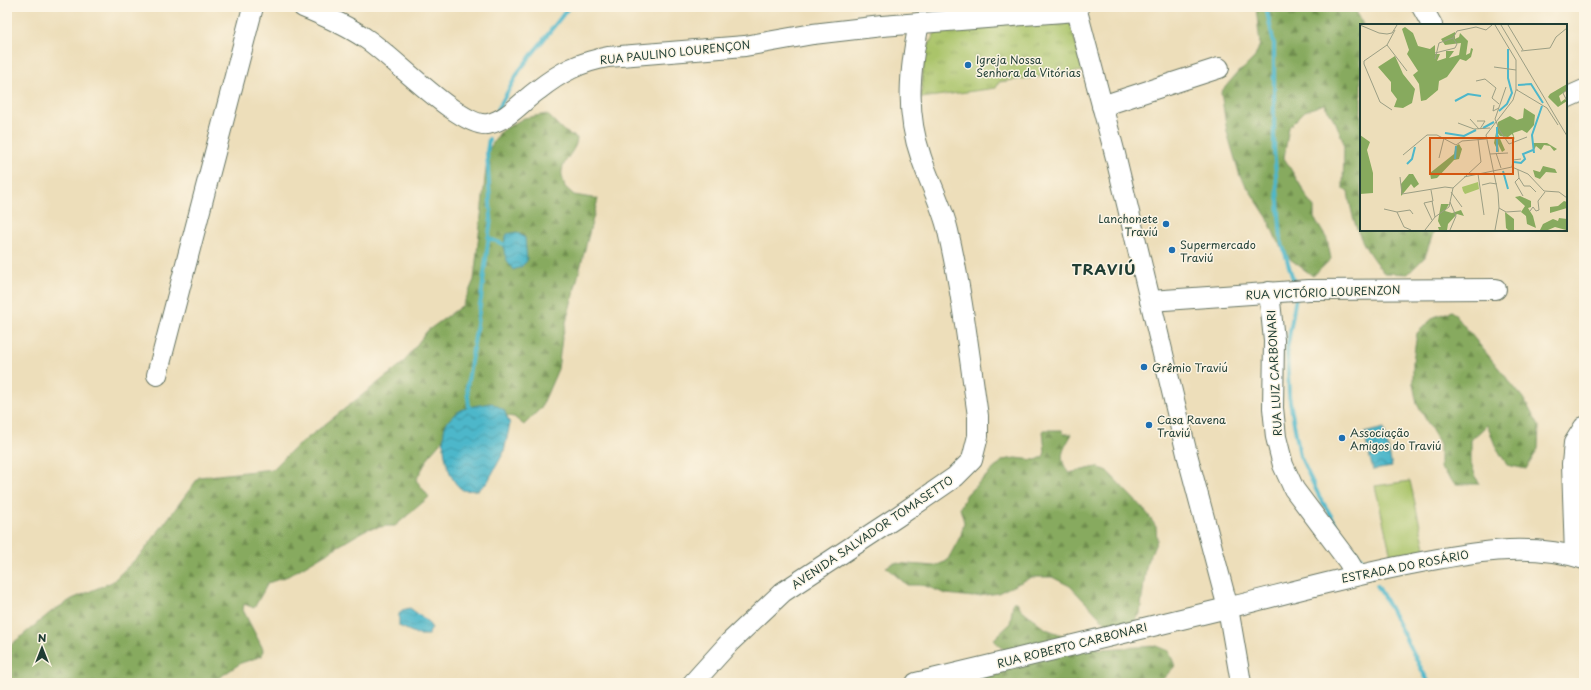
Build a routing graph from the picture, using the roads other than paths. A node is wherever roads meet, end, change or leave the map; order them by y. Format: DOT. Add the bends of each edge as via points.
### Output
graph roads {
  1 [pos="253,7"];
  2 [pos="303,7"];
  3 [pos="1422,7"];
  4 [pos="1077,9"];
  5 [pos="919,23"];
  6 [pos="1431,24"];
  7 [pos="1219,68"];
  8 [pos="1584,90"];
  9 [pos="1567,98"];
  10 [pos="1102,106"];
  11 [pos="1496,289"];
  12 [pos="1269,292"];
  13 [pos="1150,301"];
  14 [pos="157,375"];
  15 [pos="1584,427"];
  16 [pos="1580,558"];
  17 [pos="1356,574"];
  18 [pos="1228,608"];
  19 [pos="693,683"];
  20 [pos="916,683"];
  21 [pos="1241,683"];
  1 -- 14 [label="street"];
  2 -- 5 [label="street, RUA PAULINO LOURENÇON" via="342,23 367,38 449,107 468,119 487,124 513,111 537,90 574,66 590,60 608,56 745,46 820,34"];
  3 -- 6 [label="street"];
  4 -- 5 [label="street, RUA PAULINO LOURENÇON"];
  4 -- 10 [label="street"];
  5 -- 19 [label="street, AVENIDA SALVADOR TOMASETTO" via="910,92 912,127 921,158 944,212 955,262 978,416 978,436 972,460 954,478 783,592 730,642"];
  7 -- 10 [label="street"];
  8 -- 9 [label="street"];
  10 -- 13 [label="street"];
  11 -- 12 [label="street, RUA VICTÓRIO LOURENZON"];
  12 -- 13 [label="street, RUA VICTÓRIO LOURENZON"];
  12 -- 17 [label="street, RUA LUIZ CARBONARI" via="1274,340 1273,408 1276,437 1283,465 1294,489"];
  13 -- 18 [label="street"];
  15 -- 16 [label="street" via="1574,443 1572,464"];
  16 -- 17 [label="street, ESTRADA DO ROSÁRIO" via="1523,550 1488,550"];
  17 -- 18 [label="street, ESTRADA DO ROSÁRIO"];
  18 -- 20 [label="street, RUA ROBERTO CARBONARI"];
  18 -- 21 [label="street"];
}
